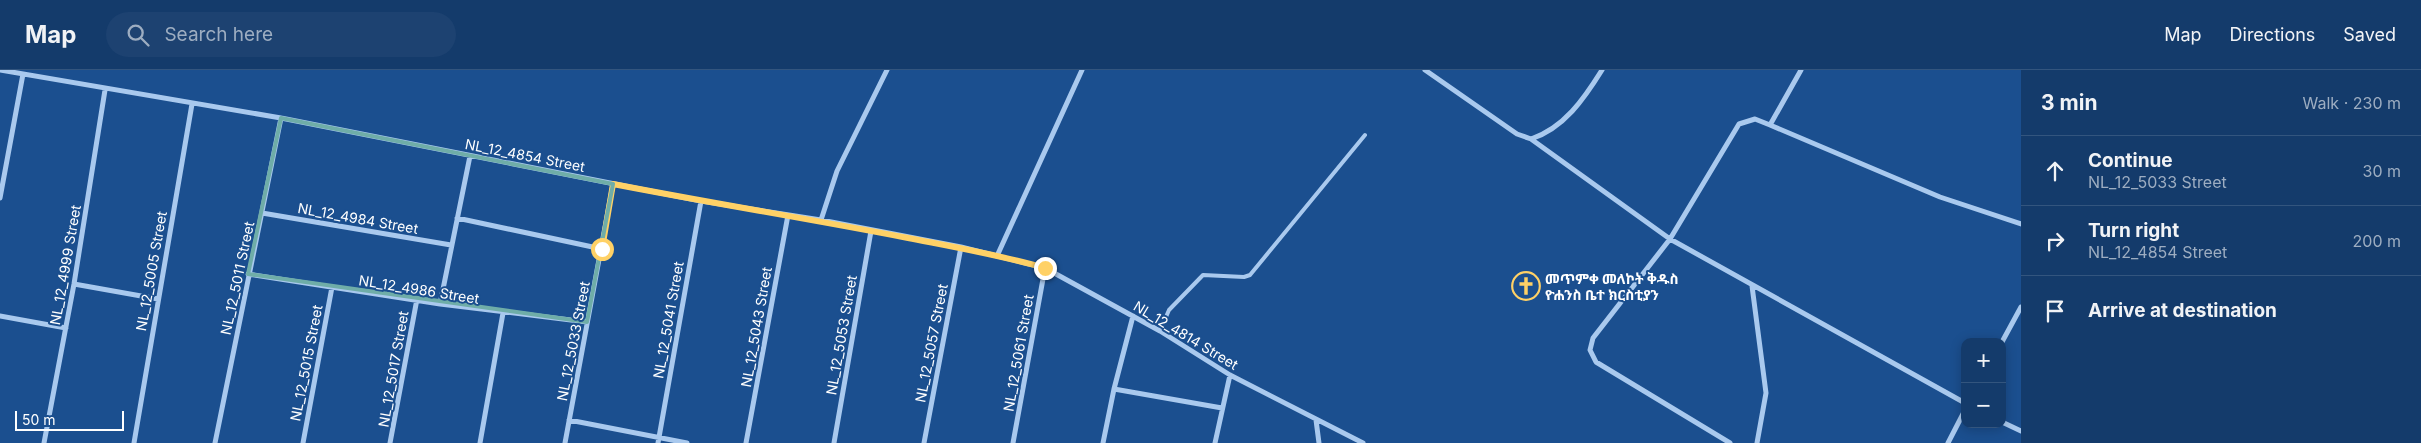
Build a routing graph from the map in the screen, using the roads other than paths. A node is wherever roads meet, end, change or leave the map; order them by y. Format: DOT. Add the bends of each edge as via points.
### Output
graph roads {
  1 [pos="0,70"];
  2 [pos="886,70"];
  3 [pos="1082,70"];
  4 [pos="1425,70"];
  5 [pos="1437,70"];
  6 [pos="1602,70"];
  7 [pos="1800,70"];
  8 [pos="23,74"];
  9 [pos="1434,76"];
  10 [pos="105,90"];
  11 [pos="192,104"];
  12 [pos="281,118"];
  13 [pos="1770,125"];
  14 [pos="1365,135"];
  15 [pos="1530,139"];
  16 [pos="470,156"];
  17 [pos="613,184"];
  18 [pos="0,198"];
  19 [pos="701,201"];
  20 [pos="262,213"];
  21 [pos="788,215"];
  22 [pos="457,218"];
  23 [pos="821,220"];
  24 [pos="2021,224"];
  25 [pos="871,231"];
  26 [pos="1670,239"];
  27 [pos="451,245"];
  28 [pos="961,247"];
  29 [pos="602,249"];
  30 [pos="996,256"];
  31 [pos="1045,268"];
  32 [pos="248,274"];
  33 [pos="74,284"];
  34 [pos="1752,286"];
  35 [pos="332,287"];
  36 [pos="158,299"];
  37 [pos="417,299"];
  38 [pos="440,304"];
  39 [pos="2021,307"];
  40 [pos="503,313"];
  41 [pos="0,316"];
  42 [pos="1133,316"];
  43 [pos="587,322"];
  44 [pos="66,328"];
  45 [pos="1160,330"];
  46 [pos="2004,338"];
  47 [pos="1230,375"];
  48 [pos="1114,389"];
  49 [pos="1961,401"];
  50 [pos="1222,408"];
  51 [pos="1961,418"];
  52 [pos="569,420"];
  53 [pos="1316,420"];
  54 [pos="2006,424"];
  55 [pos="2021,431"];
  56 [pos="659,436"];
  57 [pos="44,443"];
  58 [pos="134,443"];
  59 [pos="215,443"];
  60 [pos="303,443"];
  61 [pos="390,443"];
  62 [pos="480,443"];
  63 [pos="565,443"];
  64 [pos="658,443"];
  65 [pos="687,443"];
  66 [pos="746,443"];
  67 [pos="834,443"];
  68 [pos="924,443"];
  69 [pos="1013,443"];
  70 [pos="1104,443"];
  71 [pos="1215,443"];
  72 [pos="1319,443"];
  73 [pos="1363,443"];
  74 [pos="1728,443"];
  75 [pos="1757,443"];
  76 [pos="1948,443"];
  1 -- 8 [label="street, NL_12_4854 Street"];
  2 -- 23 [label="street" via="837,171"];
  3 -- 30 [label="street"];
  4 -- 9 [label="street"];
  5 -- 9 [label="street"];
  6 -- 15 [label="street" via="1569,116 1545,134"];
  7 -- 13 [label="street"];
  8 -- 10 [label="street, NL_12_4854 Street"];
  8 -- 18 [label="street"];
  9 -- 15 [label="street" via="1517,134"];
  10 -- 11 [label="street, NL_12_4854 Street"];
  10 -- 33 [label="street, NL_12_4999 Street"];
  11 -- 12 [label="street, NL_12_4854 Street"];
  11 -- 36 [label="street, NL_12_5005 Street"];
  12 -- 16 [label="street, NL_12_4854 Street"];
  12 -- 20 [label="street, NL_12_5011 Street"];
  13 -- 24 [label="street" via="1940,197"];
  13 -- 26 [label="street" via="1755,119 1739,124"];
  14 -- 45 [label="lane" via="1250,275 1204,275 1169,310"];
  15 -- 26 [label="street"];
  16 -- 17 [label="street, NL_12_4854 Street"];
  16 -- 22 [label="street"];
  17 -- 19 [label="street, NL_12_4854 Street"];
  17 -- 29 [label="street, NL_12_5033 Street"];
  19 -- 21 [label="street, NL_12_4854 Street"];
  19 -- 56 [label="street, NL_12_5041 Street"];
  20 -- 27 [label="street, NL_12_4984 Street"];
  20 -- 32 [label="street, NL_12_5011 Street"];
  21 -- 23 [label="street, NL_12_4854 Street"];
  21 -- 66 [label="street, NL_12_5043 Street"];
  22 -- 27 [label="street"];
  22 -- 29 [label="street"];
  23 -- 25 [label="street, NL_12_4854 Street"];
  25 -- 28 [label="street, NL_12_4854 Street"];
  25 -- 67 [label="street, NL_12_5053 Street"];
  26 -- 34 [label="street"];
  26 -- 74 [label="street" via="1593,338 1590,350 1596,362"];
  27 -- 38 [label="street"];
  28 -- 30 [label="street, NL_12_4854 Street"];
  28 -- 68 [label="street, NL_12_5057 Street"];
  29 -- 43 [label="street, NL_12_5033 Street"];
  30 -- 31 [label="street, NL_12_4854 Street"];
  31 -- 42 [label="street, NL_12_4814 Street"];
  31 -- 69 [label="street, NL_12_5061 Street"];
  32 -- 35 [label="street, NL_12_4986 Street"];
  32 -- 59 [label="street, NL_12_5011 Street"];
  33 -- 36 [label="street"];
  33 -- 44 [label="street, NL_12_4999 Street"];
  34 -- 49 [label="street"];
  34 -- 75 [label="street" via="1766,393"];
  35 -- 37 [label="street, NL_12_4986 Street"];
  35 -- 60 [label="street, NL_12_5015 Street"];
  36 -- 58 [label="street, NL_12_5005 Street"];
  37 -- 38 [label="street, NL_12_4986 Street"];
  37 -- 61 [label="street, NL_12_5017 Street"];
  38 -- 40 [label="street, NL_12_4986 Street"];
  39 -- 46 [label="street"];
  40 -- 43 [label="street, NL_12_4986 Street"];
  40 -- 62 [label="street"];
  41 -- 44 [label="street"];
  42 -- 45 [label="street, NL_12_4814 Street"];
  42 -- 48 [label="street"];
  43 -- 52 [label="street, NL_12_5033 Street"];
  44 -- 57 [label="street, NL_12_4999 Street"];
  45 -- 47 [label="street, NL_12_4814 Street"];
  47 -- 50 [label="street"];
  47 -- 53 [label="street, NL_12_4814 Street"];
  48 -- 50 [label="street"];
  48 -- 70 [label="street"];
  50 -- 71 [label="street"];
  51 -- 76 [label="street"];
  52 -- 56 [label="street"];
  52 -- 63 [label="street, NL_12_5033 Street"];
  53 -- 72 [label="street"];
  53 -- 73 [label="street, NL_12_4814 Street"];
  54 -- 55 [label="street"];
  56 -- 64 [label="street, NL_12_5041 Street"];
  56 -- 65 [label="street"];
}
